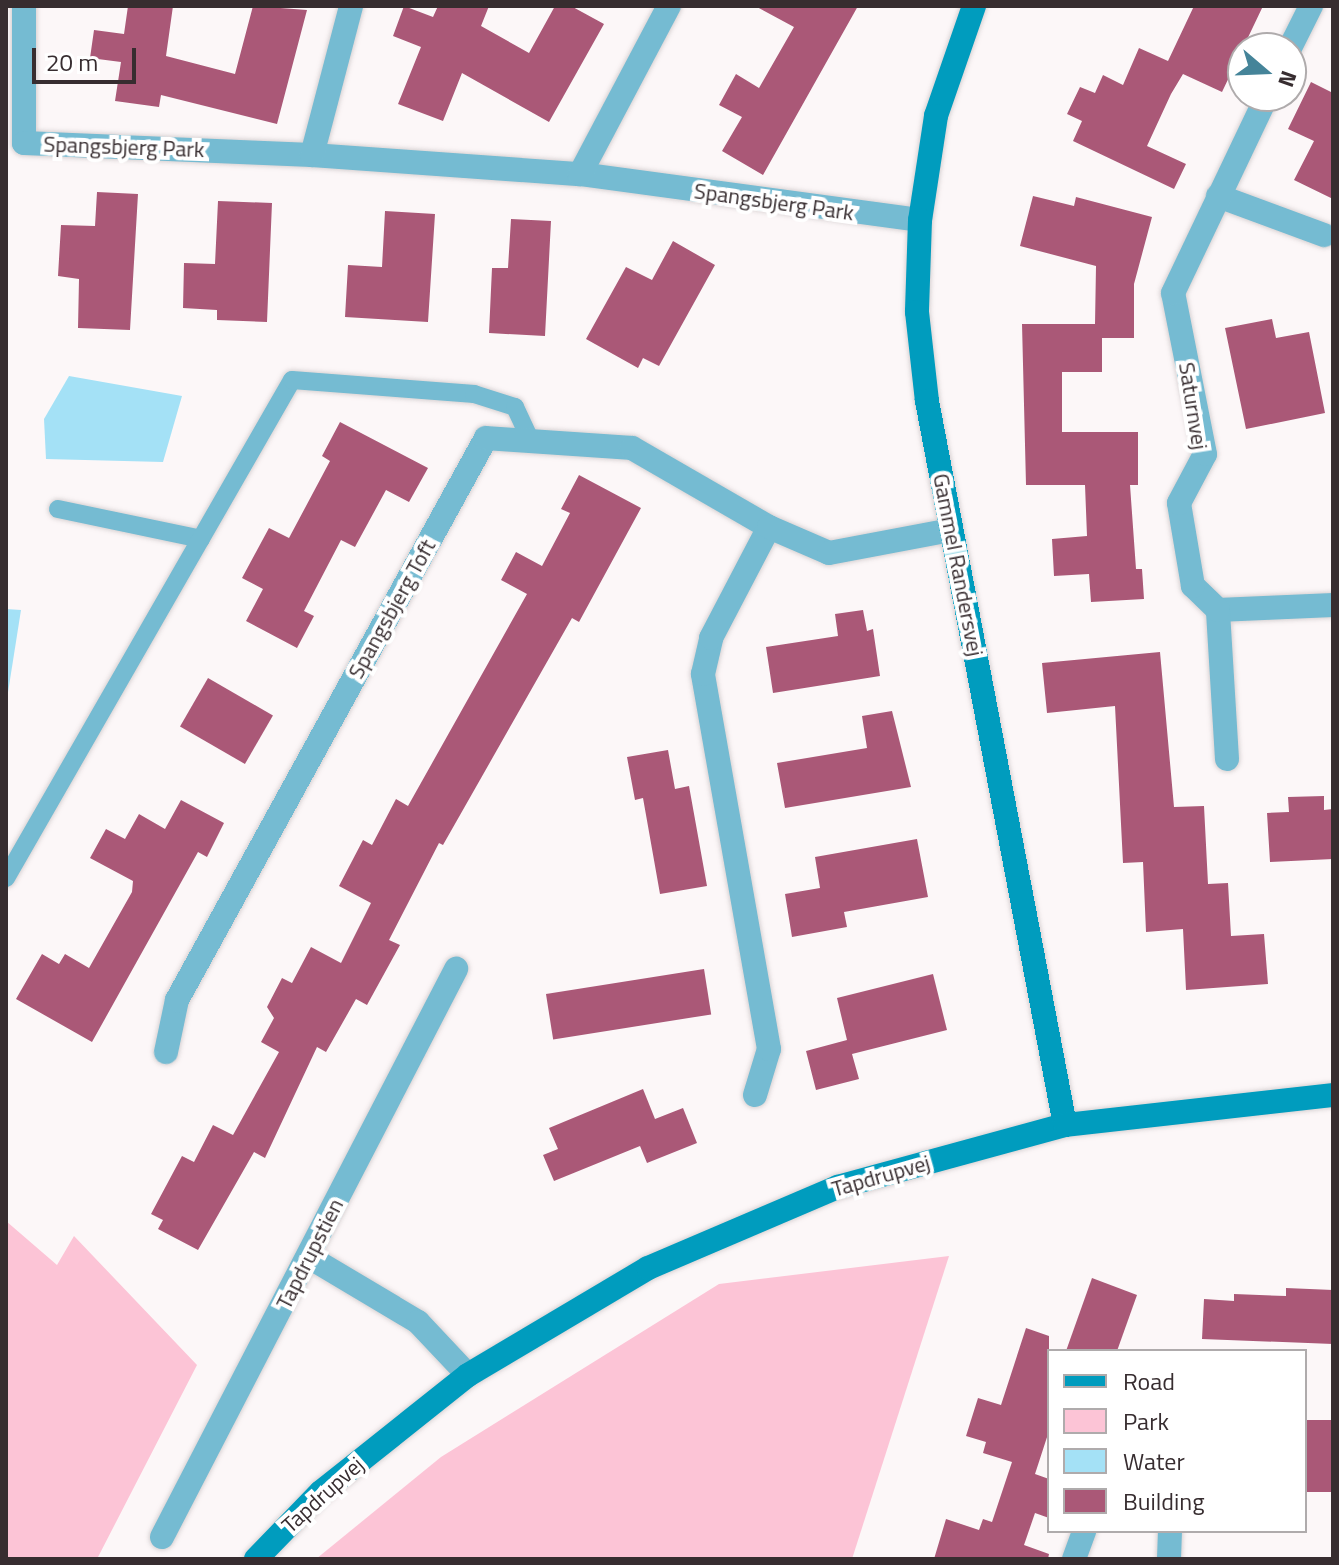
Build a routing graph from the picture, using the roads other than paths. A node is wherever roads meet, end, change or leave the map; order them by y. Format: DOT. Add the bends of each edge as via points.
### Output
graph roads {
  1 [pos="24,6"];
  2 [pos="351,6"];
  3 [pos="669,6"];
  4 [pos="974,6"];
  5 [pos="1311,6"];
  6 [pos="1298,32"];
  7 [pos="1259,112"];
  8 [pos="312,155"];
  9 [pos="580,174"];
  10 [pos="1218,196"];
  11 [pos="920,220"];
  12 [pos="1324,235"];
  13 [pos="531,441"];
  14 [pos="58,509"];
  15 [pos="769,527"];
  16 [pos="951,530"];
  17 [pos="201,539"];
  18 [pos="1333,605"];
  19 [pos="1218,610"];
  20 [pos="1227,759"];
  21 [pos="6,878"];
  22 [pos="456,969"];
  23 [pos="166,1052"];
  24 [pos="755,1095"];
  25 [pos="1333,1095"];
  26 [pos="1065,1125"];
  27 [pos="309,1257"];
  28 [pos="468,1375"];
  29 [pos="1083,1533"];
  30 [pos="1170,1533"];
  31 [pos="162,1537"];
  32 [pos="256,1559"];
  33 [pos="1074,1559"];
  34 [pos="1169,1559"];
  1 -- 8 [label="street, Spangsbjerg Park" via="24,143"];
  2 -- 8 [label="street"];
  3 -- 9 [label="street"];
  4 -- 11 [label="street, Gammel Randersvej" via="936,116"];
  5 -- 6 [label="street"];
  7 -- 10 [label="street, Saturnvej"];
  8 -- 9 [label="street, Spangsbjerg Park"];
  9 -- 11 [label="street, Spangsbjerg Park"];
  10 -- 12 [label="street"];
  10 -- 19 [label="street, Saturnvej" via="1173,293 1205,454 1179,503 1193,586"];
  11 -- 16 [label="street, Gammel Randersvej" via="917,312"];
  13 -- 15 [label="street, Spangsbjerg Toft" via="632,448"];
  13 -- 17 [label="lane" via="515,407 474,394 292,380"];
  13 -- 23 [label="street, Spangsbjerg Toft" via="486,438 177,1000"];
  14 -- 17 [label="lane"];
  15 -- 16 [label="street, Spangsbjerg Toft" via="829,553"];
  15 -- 24 [label="street" via="711,638 703,674 769,1049"];
  16 -- 26 [label="street, Gammel Randersvej"];
  17 -- 21 [label="lane"];
  18 -- 19 [label="street"];
  19 -- 20 [label="street"];
  22 -- 27 [label="street, Tapdrupstien"];
  25 -- 26 [label="street, Tapdrupvej"];
  26 -- 28 [label="street, Tapdrupvej" via="838,1187 648,1268"];
  27 -- 28 [label="street" via="418,1322"];
  27 -- 31 [label="street, Tapdrupstien"];
  28 -- 32 [label="street, Tapdrupvej" via="321,1492"];
  29 -- 33 [label="street"];
  30 -- 34 [label="street"];
}
